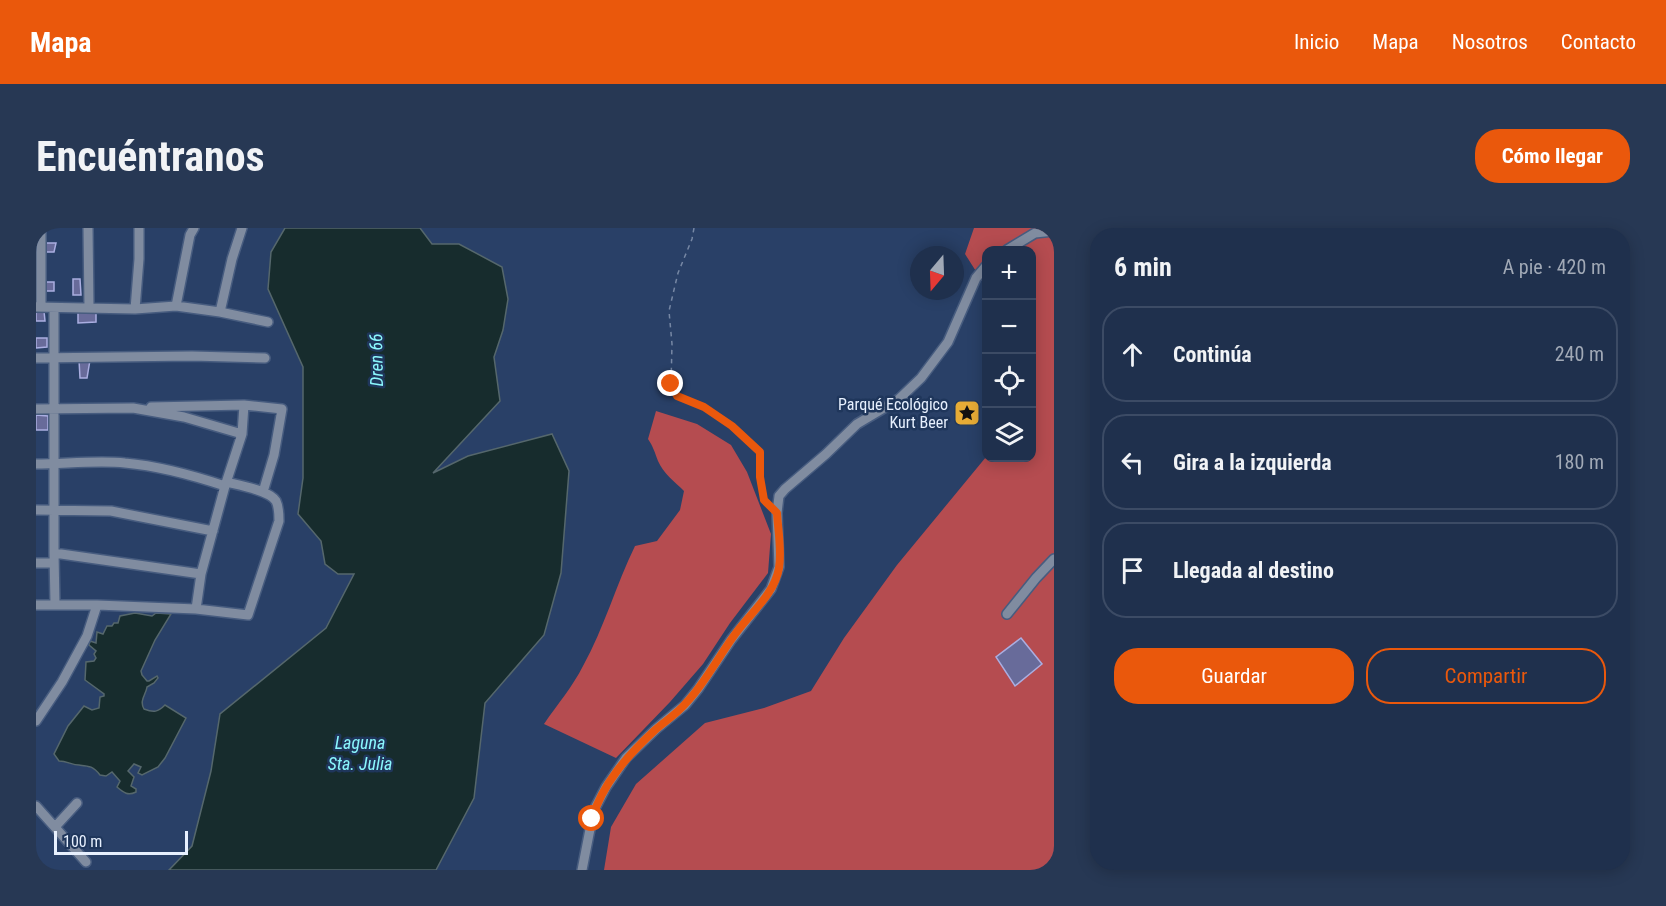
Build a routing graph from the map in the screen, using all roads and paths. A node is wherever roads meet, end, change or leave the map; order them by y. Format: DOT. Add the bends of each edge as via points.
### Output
graph roads {
  1 [pos="41,228"];
  2 [pos="88,228"];
  3 [pos="140,228"];
  4 [pos="194,228"];
  5 [pos="242,228"];
  6 [pos="694,228"];
  7 [pos="1054,231"];
  8 [pos="1013,246"];
  9 [pos="982,271"];
  10 [pos="176,306"];
  11 [pos="38,308"];
  12 [pos="54,308"];
  13 [pos="89,308"];
  14 [pos="135,309"];
  15 [pos="220,312"];
  16 [pos="268,322"];
  17 [pos="36,358"];
  18 [pos="54,358"];
  19 [pos="265,358"];
  20 [pos="244,405"];
  21 [pos="36,408"];
  22 [pos="54,408"];
  23 [pos="133,408"];
  24 [pos="242,435"];
  25 [pos="36,464"];
  26 [pos="54,464"];
  27 [pos="225,484"];
  28 [pos="263,492"];
  29 [pos="36,510"];
  30 [pos="54,510"];
  31 [pos="777,513"];
  32 [pos="213,531"];
  33 [pos="54,558"];
  34 [pos="1054,559"];
  35 [pos="36,563"];
  36 [pos="201,574"];
  37 [pos="55,604"];
  38 [pos="97,605"];
  39 [pos="37,607"];
  40 [pos="196,609"];
  41 [pos="1007,614"];
  42 [pos="36,721"];
  43 [pos="77,803"];
  44 [pos="36,806"];
  45 [pos="55,827"];
  46 [pos="86,862"];
  47 [pos="582,870"];
  1 -- 11 [label="street"];
  2 -- 13 [label="street"];
  3 -- 14 [label="street"];
  4 -- 10 [label="street"];
  5 -- 15 [label="street"];
  6 -- 31 [label="path" via="669,311 671,384 677,396 704,407 760,452 764,500"];
  7 -- 8 [label="street" via="1035,233"];
  9 -- 31 [label="street" via="948,342 932,364 899,399 857,424 785,489 779,496"];
  10 -- 14 [label="street"];
  10 -- 15 [label="street"];
  11 -- 12 [label="street"];
  12 -- 13 [label="street"];
  12 -- 18 [label="street"];
  13 -- 14 [label="street"];
  15 -- 16 [label="street"];
  17 -- 18 [label="street"];
  18 -- 19 [label="street"];
  18 -- 22 [label="street"];
  20 -- 23 [label="street"];
  20 -- 24 [label="street"];
  20 -- 28 [label="street" via="282,409"];
  21 -- 22 [label="street"];
  22 -- 23 [label="street"];
  22 -- 26 [label="street"];
  23 -- 24 [label="street" via="184,417"];
  24 -- 27 [label="street"];
  25 -- 26 [label="street"];
  26 -- 27 [label="street" via="123,463"];
  26 -- 30 [label="street"];
  27 -- 28 [label="street"];
  27 -- 32 [label="street"];
  28 -- 40 [label="street" via="277,502 279,521 248,615"];
  29 -- 30 [label="street"];
  30 -- 32 [label="street" via="132,514"];
  30 -- 33 [label="street"];
  31 -- 47 [label="street" via="780,567 771,589 685,705 626,758 606,787 594,810"];
  32 -- 36 [label="street"];
  33 -- 35 [label="street"];
  33 -- 36 [label="street"];
  33 -- 37 [label="street"];
  34 -- 41 [label="street"];
  36 -- 40 [label="street"];
  37 -- 38 [label="street"];
  37 -- 39 [label="street"];
  38 -- 40 [label="street"];
  38 -- 42 [label="street" via="87,636"];
  43 -- 45 [label="street"];
  44 -- 45 [label="street"];
  45 -- 46 [label="street"];
}
